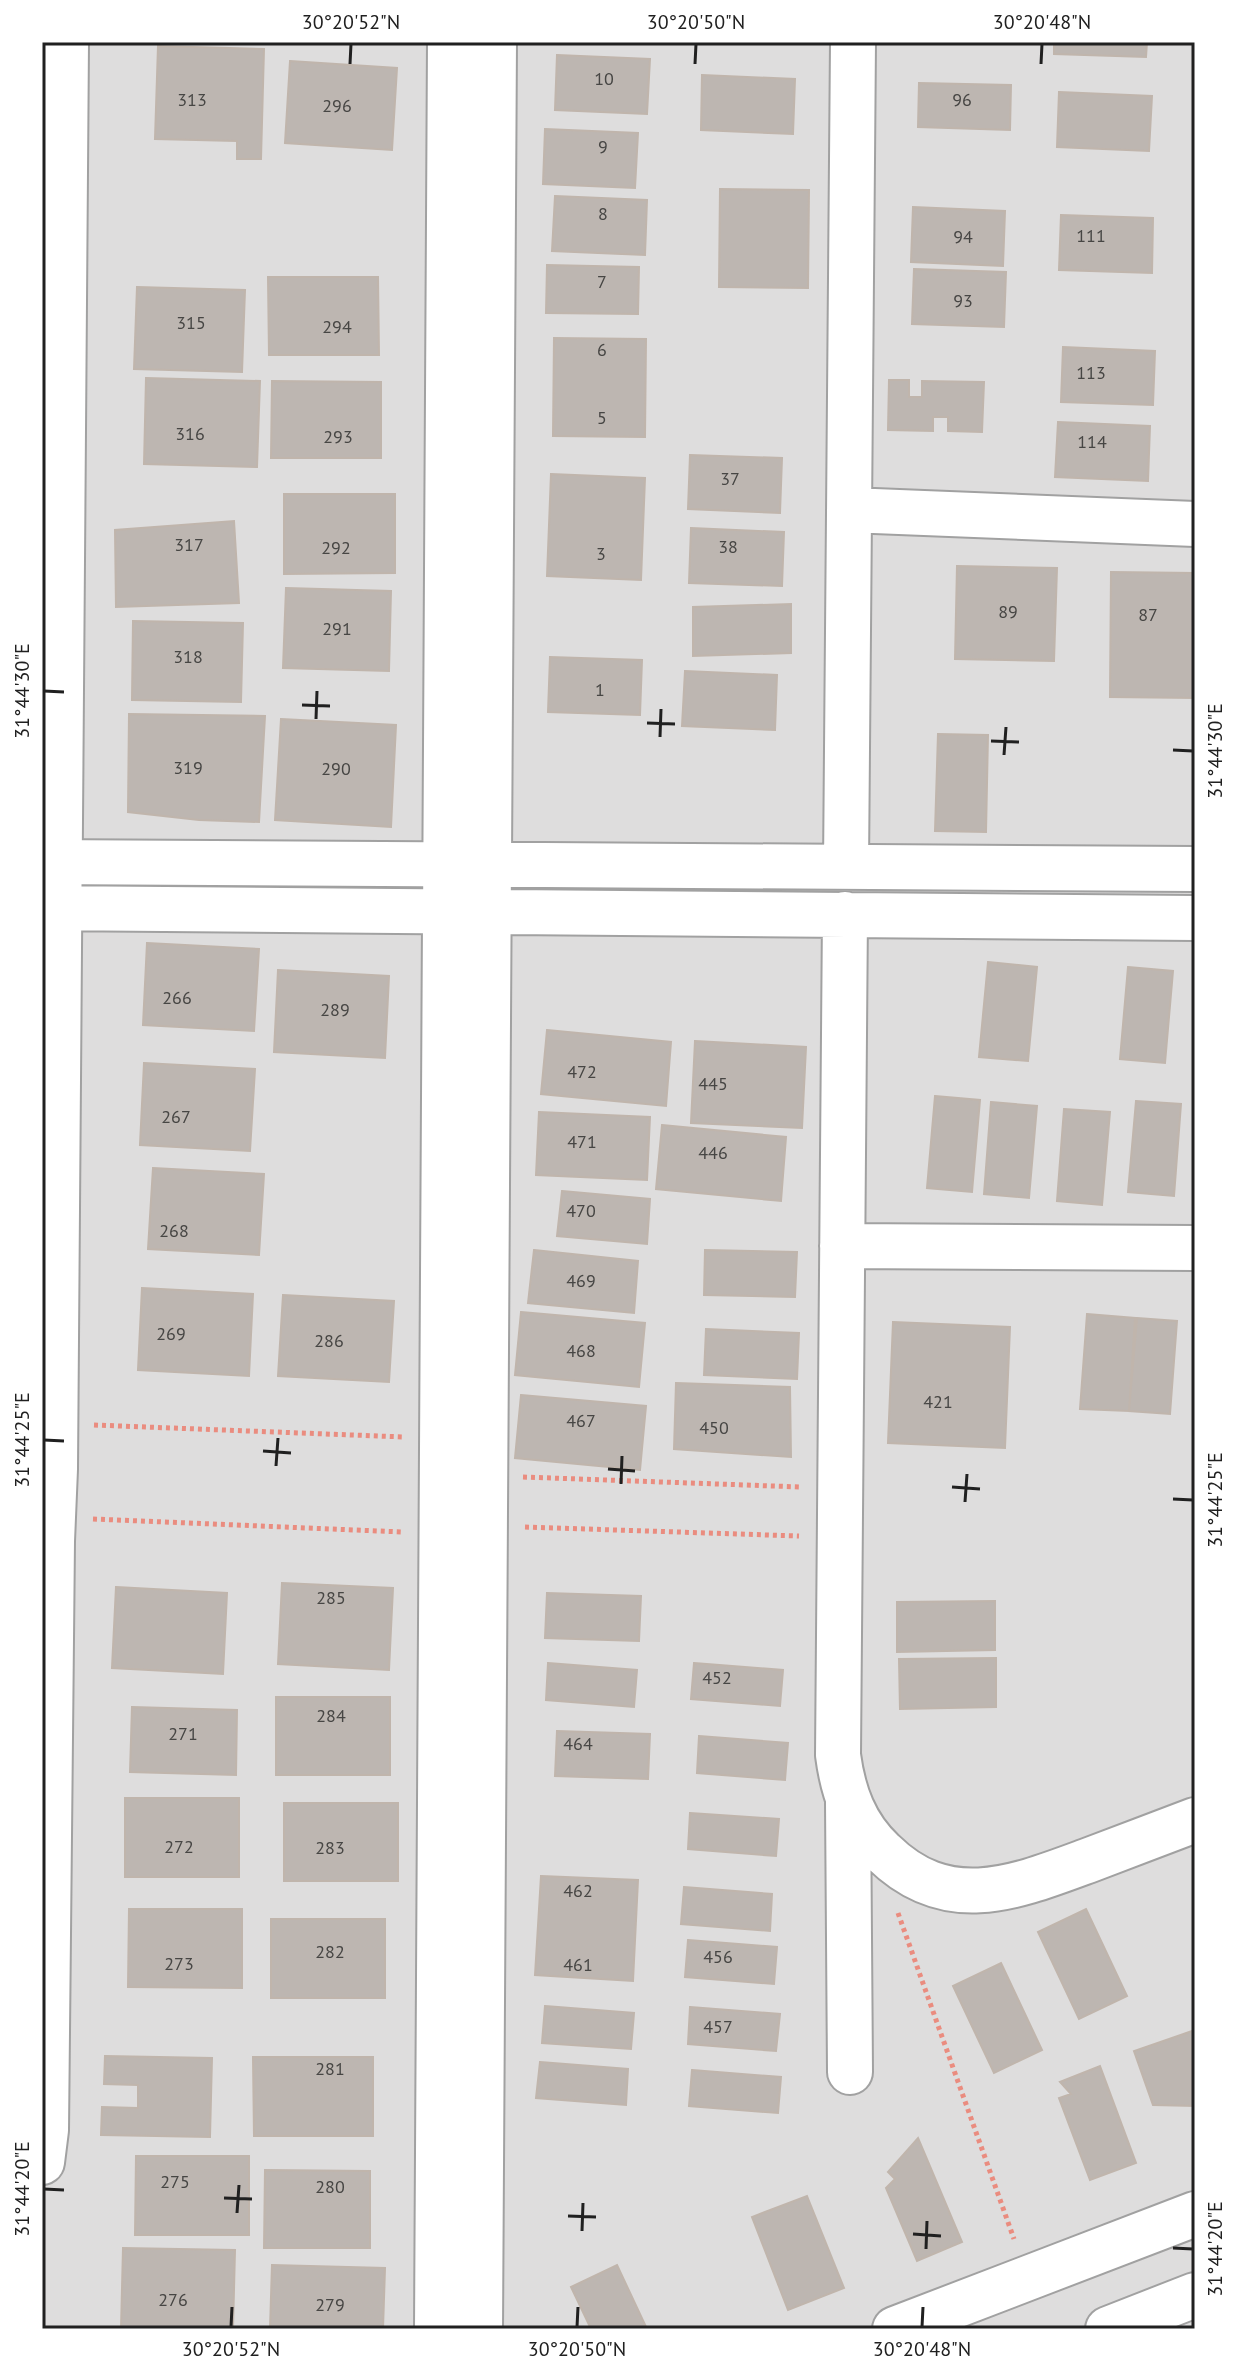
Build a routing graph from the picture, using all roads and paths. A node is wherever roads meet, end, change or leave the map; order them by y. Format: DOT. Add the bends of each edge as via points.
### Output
graph roads {
  1 [pos="66,42"];
  2 [pos="450,42"];
  3 [pos="494,42"];
  4 [pos="853,42"];
  5 [pos="52,507"];
  6 [pos="849,510"];
  7 [pos="1195,524"];
  8 [pos="51,862"];
  9 [pos="446,865"];
  10 [pos="489,865"];
  11 [pos="846,867"];
  12 [pos="1195,869"];
  13 [pos="51,908"];
  14 [pos="445,910"];
  15 [pos="488,910"];
  16 [pos="845,914"];
  17 [pos="1195,918"];
  18 [pos="842,1246"];
  19 [pos="1195,1248"];
  20 [pos="48,1280"];
  21 [pos="53,1423"];
  22 [pos="442,1439"];
  23 [pos="486,1476"];
  24 [pos="840,1488"];
  25 [pos="52,1518"];
  26 [pos="486,1526"];
  27 [pos="442,1534"];
  28 [pos="840,1537"];
  29 [pos="848,1803"];
  30 [pos="1195,1820"];
  31 [pos="895,1904"];
  32 [pos="850,2072"];
  33 [pos="42,2162"];
  34 [pos="1195,2214"];
  35 [pos="1028,2278"];
  36 [pos="1195,2295"];
  37 [pos="437,2329"];
  38 [pos="480,2329"];
  39 [pos="895,2329"];
  40 [pos="1108,2329"];
  1 -- 5 [label="street"];
  2 -- 9 [label="street"];
  3 -- 10 [label="street"];
  4 -- 6 [label="street"];
  5 -- 8 [label="street"];
  6 -- 7 [label="street"];
  6 -- 11 [label="street"];
  8 -- 9 [label="street"];
  8 -- 13 [label="street"];
  9 -- 10 [label="street"];
  9 -- 14 [label="street"];
  10 -- 11 [label="street"];
  10 -- 15 [label="street"];
  11 -- 12 [label="street"];
  13 -- 14 [label="street"];
  13 -- 20 [label="street"];
  14 -- 15 [label="street"];
  14 -- 22 [label="street"];
  15 -- 16 [label="street"];
  15 -- 23 [label="street"];
  16 -- 17 [label="street"];
  16 -- 18 [label="street"];
  18 -- 19 [label="street"];
  18 -- 24 [label="street"];
  20 -- 21 [label="street"];
  21 -- 22 [label="path"];
  21 -- 25 [label="street"];
  22 -- 27 [label="street"];
  23 -- 24 [label="path"];
  23 -- 26 [label="street"];
  24 -- 28 [label="street"];
  25 -- 27 [label="path"];
  25 -- 33 [label="street"];
  26 -- 28 [label="path"];
  26 -- 38 [label="street"];
  27 -- 37 [label="street"];
  28 -- 29 [label="street" via="838,1755"];
  29 -- 30 [label="street" via="891,1860 911,1874 956,1890 1027,1884"];
  29 -- 32 [label="street"];
  31 -- 35 [label="path"];
  34 -- 35 [label="street"];
  35 -- 39 [label="street"];
  36 -- 40 [label="street"];
}
